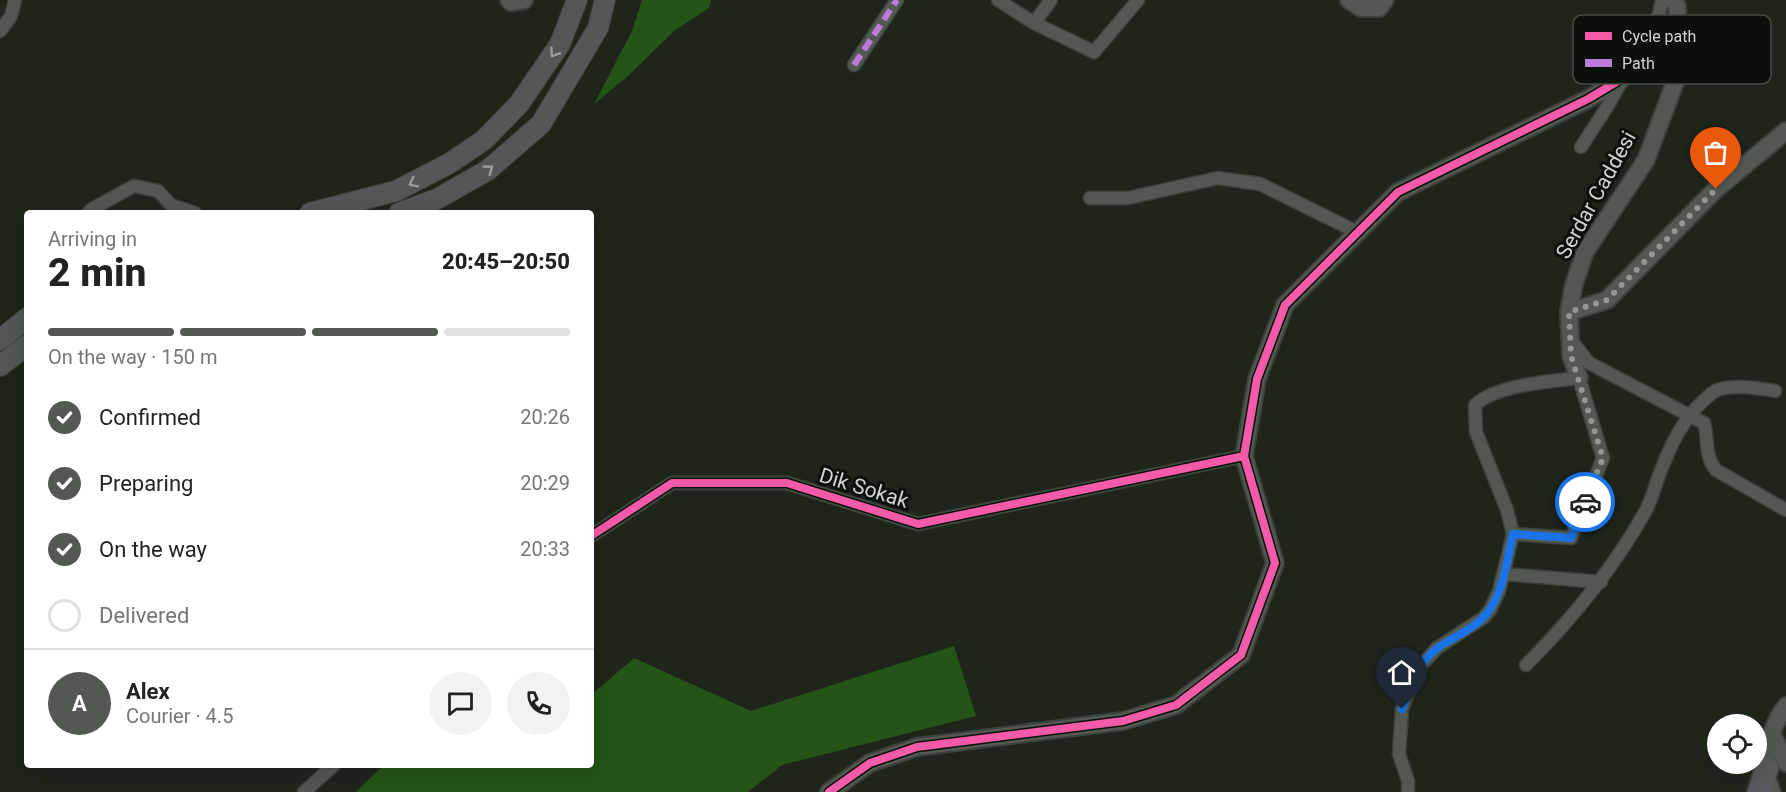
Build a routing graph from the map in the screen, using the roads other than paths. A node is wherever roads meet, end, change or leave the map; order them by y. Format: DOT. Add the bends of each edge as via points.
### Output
graph roads {
  1 [pos="15,0"];
  2 [pos="509,0"];
  3 [pos="524,0"];
  4 [pos="577,0"];
  5 [pos="605,0"];
  6 [pos="897,0"];
  7 [pos="998,0"];
  8 [pos="1051,0"];
  9 [pos="1137,0"];
  10 [pos="1349,0"];
  11 [pos="1385,0"];
  12 [pos="1662,0"];
  13 [pos="1673,0"];
  14 [pos="1658,15"];
  15 [pos="1677,15"];
  16 [pos="1034,23"];
  17 [pos="0,31"];
  18 [pos="854,65"];
  19 [pos="1613,84"];
  20 [pos="1619,84"];
  21 [pos="1674,84"];
  22 [pos="1786,131"];
  23 [pos="1581,147"];
  24 [pos="1090,198"];
  25 [pos="426,207"];
  26 [pos="172,209"];
  27 [pos="91,210"];
  28 [pos="322,210"];
  29 [pos="1358,232"];
  30 [pos="1569,312"];
  31 [pos="24,320"];
  32 [pos="0,340"];
  33 [pos="1571,340"];
  34 [pos="24,347"];
  35 [pos="0,366"];
  36 [pos="1579,378"];
  37 [pos="1775,391"];
  38 [pos="1688,416"];
  39 [pos="1244,456"];
  40 [pos="1786,510"];
  41 [pos="594,534"];
  42 [pos="1513,534"];
  43 [pos="1504,574"];
  44 [pos="1601,582"];
  45 [pos="1526,665"];
  46 [pos="1786,706"];
  47 [pos="1777,765"];
  48 [pos="331,768"];
  49 [pos="304,792"];
  50 [pos="829,792"];
  51 [pos="1408,792"];
  52 [pos="1759,792"];
  53 [pos="1772,792"];
  1 -- 17 [label="street" via="11,16"];
  2 -- 3 [label="street"];
  4 -- 28 [label="main road, one-way" via="560,44 519,104 484,140 450,164 396,191"];
  25 -- 5 [label="main road, one-way" via="488,170 541,124 598,28"];
  6 -- 18 [label="street"];
  7 -- 16 [label="street"];
  8 -- 16 [label="street"];
  9 -- 16 [label="street" via="1094,52"];
  10 -- 11 [label="street" via="1360,8 1379,8"];
  12 -- 14 [label="street"];
  13 -- 15 [label="street, Serdar Caddesi"];
  19 -- 29 [label="street" via="1398,192"];
  20 -- 23 [label="street"];
  21 -- 30 [label="street, Serdar Caddesi" via="1646,160 1586,252"];
  22 -- 30 [label="street" via="1716,189 1607,300"];
  24 -- 29 [label="street" via="1128,198 1218,178 1260,184"];
  26 -- 27 [label="street" via="158,191 134,186"];
  29 -- 39 [label="street" via="1285,304 1257,379"];
  30 -- 33 [label="street, Serdar Caddesi"];
  31 -- 32 [label="main road"];
  33 -- 36 [label="street, Serdar Caddesi" via="1571,356"];
  33 -- 38 [label="street" via="1589,363"];
  34 -- 35 [label="main road"];
  36 -- 42 [label="street" via="1603,458 1571,538"];
  36 -- 42 [label="street" via="1533,383 1483,397 1475,405 1476,432"];
  37 -- 38 [label="street" via="1755,387 1715,391"];
  38 -- 40 [label="street" via="1704,423 1707,452 1716,470"];
  38 -- 44 [label="street" via="1669,449 1647,509"];
  39 -- 41 [label="street, Dik Sokak" via="918,524 787,483 672,483"];
  39 -- 50 [label="street" via="1275,563 1241,656 1176,705 1123,721 917,747 870,763"];
  42 -- 43 [label="street"];
  43 -- 44 [label="street"];
  43 -- 51 [label="street" via="1483,618 1437,648 1417,670 1402,709 1399,754"];
  44 -- 45 [label="street"];
  46 -- 47 [label="street" via="1771,734"];
  47 -- 52 [label="highway"];
  47 -- 53 [label="street" via="1767,780"];
  48 -- 49 [label="street"];
}
